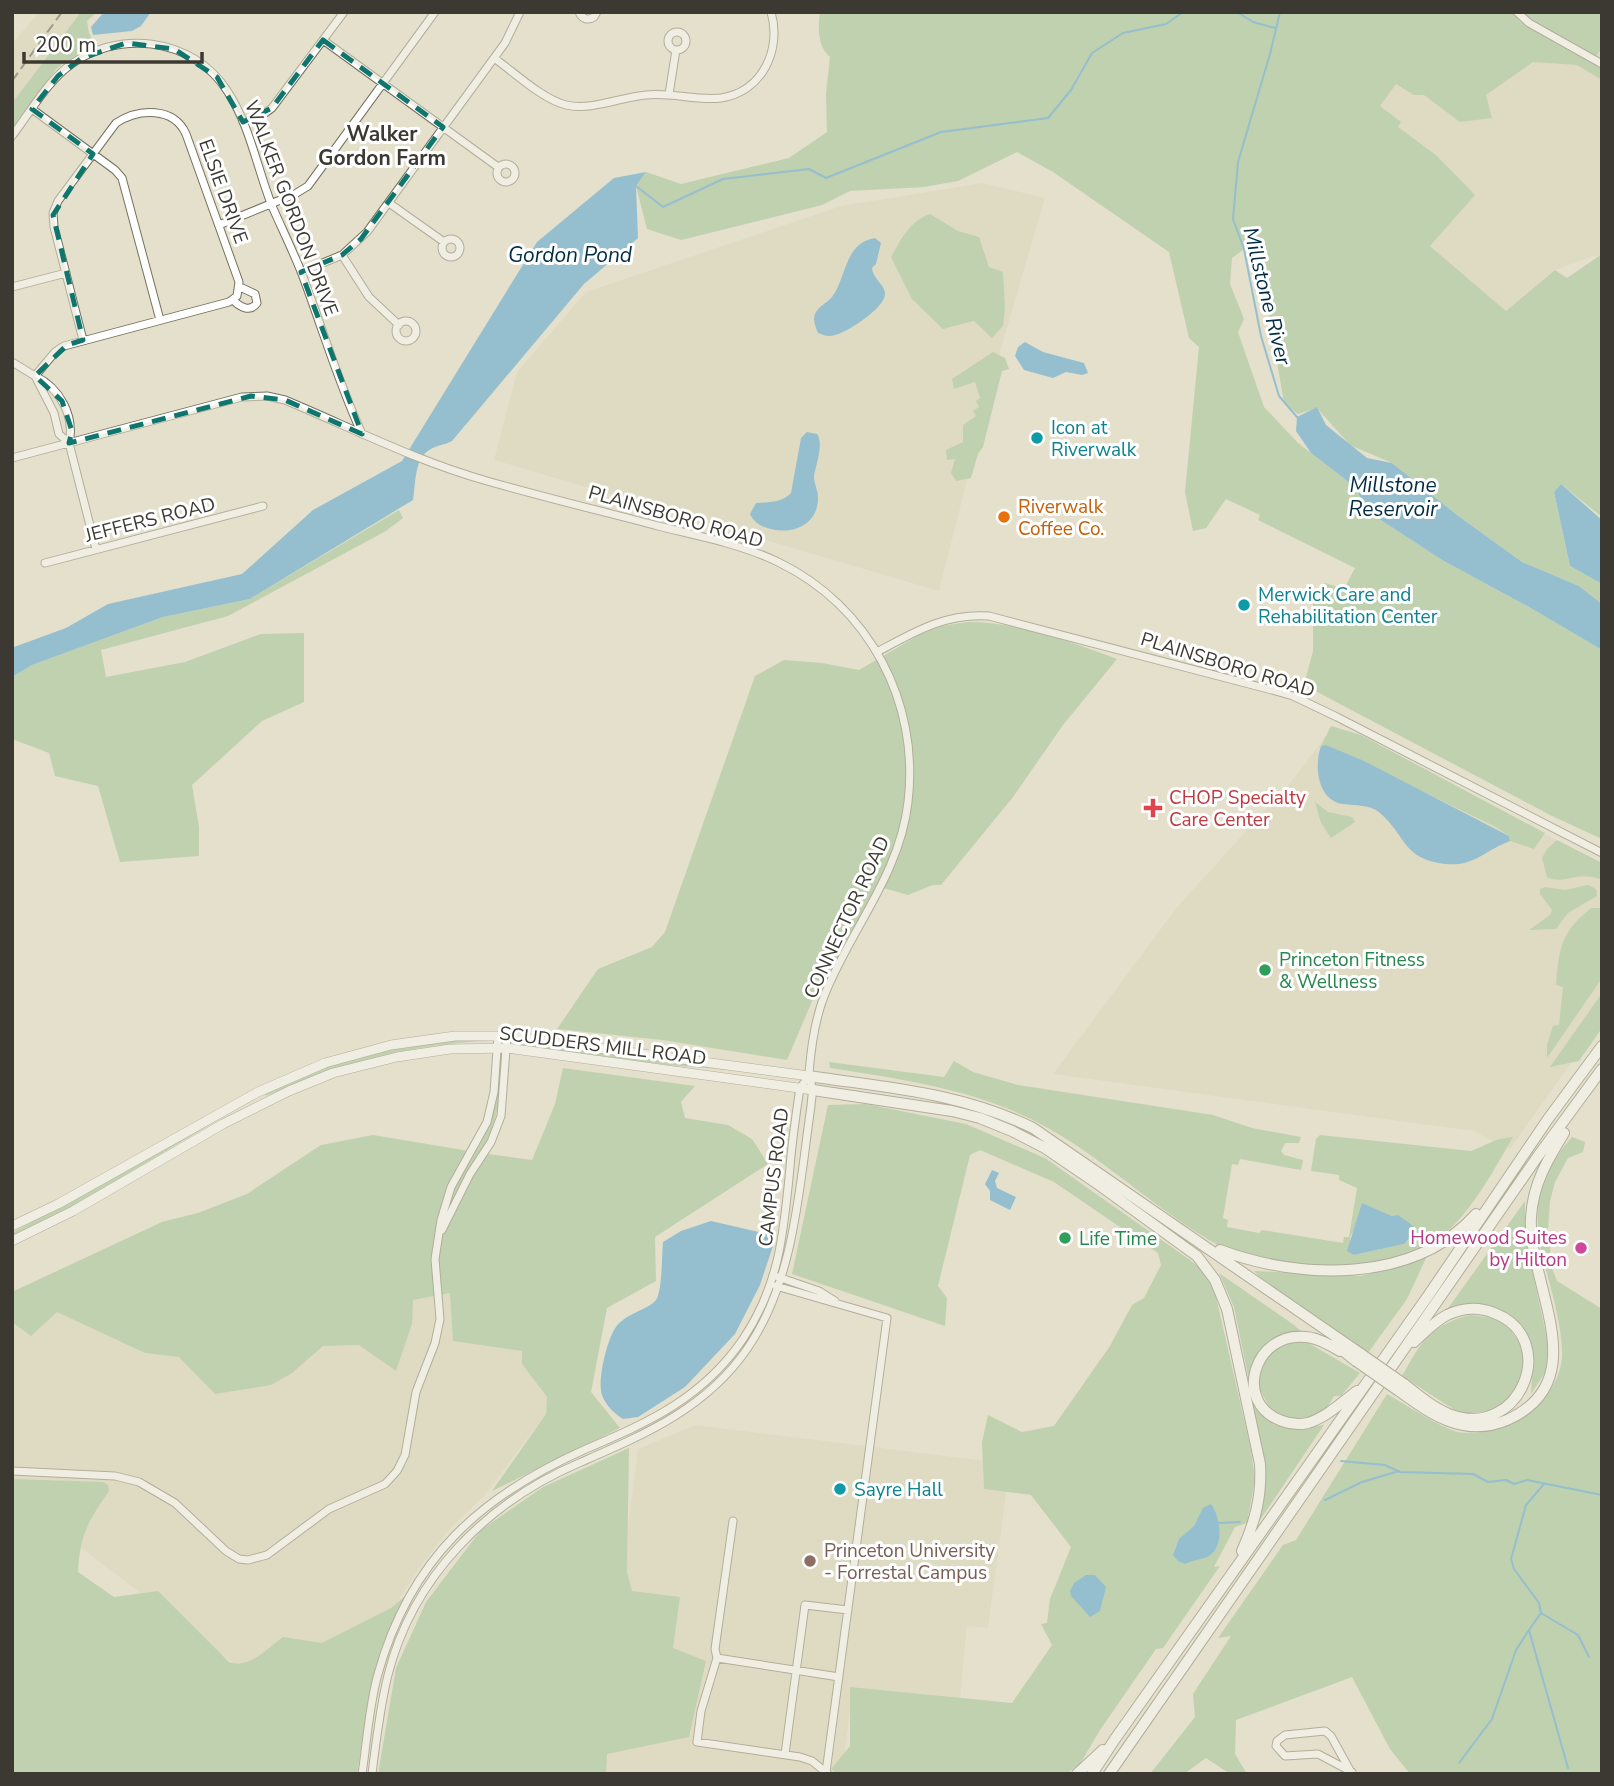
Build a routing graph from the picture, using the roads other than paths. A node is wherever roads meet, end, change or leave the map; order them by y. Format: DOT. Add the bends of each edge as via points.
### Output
graph roads {
  1 [pos="344,12"];
  2 [pos="435,12"];
  3 [pos="520,12"];
  4 [pos="579,12"];
  5 [pos="597,12"];
  6 [pos="771,12"];
  7 [pos="1517,12"];
  8 [pos="323,40"];
  9 [pos="676,50"];
  10 [pos="494,58"];
  11 [pos="1602,64"];
  12 [pos="383,83"];
  13 [pos="669,94"];
  14 [pos="32,109"];
  15 [pos="243,122"];
  16 [pos="443,127"];
  17 [pos="12,136"];
  18 [pos="93,154"];
  19 [pos="498,167"];
  20 [pos="389,203"];
  21 [pos="271,204"];
  22 [pos="219,225"];
  23 [pos="444,242"];
  24 [pos="342,255"];
  25 [pos="301,272"];
  26 [pos="66,273"];
  27 [pos="240,286"];
  28 [pos="12,287"];
  29 [pos="233,300"];
  30 [pos="160,320"];
  31 [pos="399,325"];
  32 [pos="83,340"];
  33 [pos="12,362"];
  34 [pos="35,376"];
  35 [pos="362,434"];
  36 [pos="69,443"];
  37 [pos="12,458"];
  38 [pos="263,506"];
  39 [pos="96,549"];
  40 [pos="45,563"];
  41 [pos="877,652"];
  42 [pos="1602,853"];
  43 [pos="503,1036"];
  44 [pos="1602,1046"];
  45 [pos="502,1048"];
  46 [pos="1602,1069"];
  47 [pos="809,1076"];
  48 [pos="800,1088"];
  49 [pos="813,1090"];
  50 [pos="1564,1123"];
  51 [pos="454,1180"];
  52 [pos="1095,1182"];
  53 [pos="464,1185"];
  54 [pos="1493,1198"];
  55 [pos="12,1226"];
  56 [pos="438,1240"];
  57 [pos="12,1241"];
  58 [pos="1204,1245"];
  59 [pos="777,1282"];
  60 [pos="1404,1351"];
  61 [pos="1346,1353"];
  62 [pos="1359,1358"];
  63 [pos="1365,1385"];
  64 [pos="1402,1388"];
  65 [pos="15,1472"];
  66 [pos="733,1521"];
  67 [pos="1232,1573"];
  68 [pos="848,1610"];
  69 [pos="717,1658"];
  70 [pos="796,1670"];
  71 [pos="839,1676"];
  72 [pos="1115,1739"];
  73 [pos="785,1754"];
  74 [pos="827,1773"];
  75 [pos="1352,1773"];
  76 [pos="362,1774"];
  77 [pos="372,1774"];
  78 [pos="1077,1774"];
  79 [pos="1092,1774"];
  80 [pos="1109,1774"];
  1 -- 8 [label="street"];
  2 -- 12 [label="street"];
  3 -- 10 [label="street"];
  4 -- 5 [label="street" via="587,19"];
  6 -- 13 [label="street" via="773,51 752,84 721,98"];
  7 -- 11 [label="street"];
  8 -- 12 [label="street"];
  8 -- 15 [label="street" via="272,108"];
  9 -- 13 [label="street"];
  10 -- 13 [label="street" via="567,105"];
  10 -- 16 [label="street"];
  12 -- 16 [label="street"];
  12 -- 21 [label="street" via="310,183 299,193"];
  14 -- 15 [label="street, WALKER GORDON DRIVE" via="58,76 82,58 106,47 137,42 165,46 198,60 225,87"];
  14 -- 17 [label="street, WALKER GORDON DRIVE"];
  14 -- 18 [label="street"];
  15 -- 21 [label="street, WALKER GORDON DRIVE"];
  16 -- 19 [label="street"];
  16 -- 20 [label="street"];
  18 -- 22 [label="street, ELSIE DRIVE" via="121,120 156,112 172,117 186,134"];
  18 -- 26 [label="street, ELSIE DRIVE" via="54,210 53,225"];
  18 -- 30 [label="street" via="123,180"];
  20 -- 23 [label="street"];
  20 -- 24 [label="street"];
  21 -- 22 [label="street"];
  21 -- 25 [label="street, WALKER GORDON DRIVE"];
  22 -- 27 [label="street, ELSIE DRIVE"];
  24 -- 25 [label="street"];
  24 -- 31 [label="street" via="369,297"];
  25 -- 35 [label="street, WALKER GORDON DRIVE"];
  26 -- 28 [label="street"];
  26 -- 32 [label="street, ELSIE DRIVE"];
  27 -- 29 [label="street"];
  27 -- 29 [label="street, ELSIE DRIVE" via="255,293 257,303 247,309"];
  29 -- 30 [label="street, ELSIE DRIVE"];
  30 -- 32 [label="street, ELSIE DRIVE"];
  32 -- 34 [label="street, ELSIE DRIVE" via="59,348"];
  33 -- 34 [label="street"];
  34 -- 36 [label="street" via="59,434"];
  34 -- 36 [label="street" via="52,386 62,401 72,430"];
  35 -- 36 [label="street, PLAINSBORO ROAD" via="285,400 251,396"];
  35 -- 41 [label="street, PLAINSBORO ROAD" via="480,479 766,557 830,596"];
  36 -- 37 [label="street, PLAINSBORO ROAD"];
  36 -- 39 [label="street"];
  38 -- 39 [label="street, JEFFERS ROAD"];
  39 -- 40 [label="street, JEFFERS ROAD"];
  41 -- 42 [label="street, PLAINSBORO ROAD" via="939,621 989,616 1227,677 1313,705"];
  41 -- 47 [label="street, CONNECTOR ROAD" via="898,694 908,734 905,825 884,882 824,996"];
  43 -- 45 [label="street"];
  43 -- 47 [label="main road, SCUDDERS MILL ROAD"];
  43 -- 55 [label="main road, SCUDDERS MILL ROAD" via="455,1036 391,1045 307,1070"];
  44 -- 54 [label="highway"];
  45 -- 48 [label="main road, SCUDDERS MILL ROAD"];
  45 -- 51 [label="street" via="487,1122"];
  45 -- 53 [label="street" via="501,1116"];
  45 -- 57 [label="main road, SCUDDERS MILL ROAD" via="423,1052 333,1073 223,1124"];
  46 -- 50 [label="highway"];
  47 -- 48 [label="street, CAMPUS ROAD"];
  47 -- 49 [label="street, CAMPUS ROAD"];
  47 -- 58 [label="highway" via="954,1098 994,1110 1049,1136"];
  48 -- 49 [label="main road, SCUDDERS MILL ROAD"];
  48 -- 59 [label="street, CAMPUS ROAD"];
  49 -- 52 [label="highway" via="980,1118 1036,1143"];
  49 -- 59 [label="street, CAMPUS ROAD" via="794,1218"];
  50 -- 60 [label="highway"];
  50 -- 64 [label="highway" via="1564,1133 1542,1168 1532,1204 1532,1248 1555,1346 1546,1383 1516,1416 1474,1427 1447,1422"];
  51 -- 53 [label="street"];
  51 -- 56 [label="street"];
  52 -- 61 [label="highway" via="1113,1190"];
  52 -- 67 [label="highway" via="1196,1256 1215,1280 1225,1303 1260,1474 1255,1517"];
  53 -- 56 [label="street"];
  54 -- 58 [label="highway" via="1461,1229 1431,1249 1377,1266 1338,1271 1284,1268"];
  54 -- 63 [label="highway"];
  56 -- 65 [label="street" via="439,1328 416,1392 401,1464 385,1484 320,1514 267,1555 248,1560 232,1555 175,1503 139,1482 115,1476"];
  58 -- 62 [label="highway"];
  59 -- 68 [label="street" via="823,1301 887,1318"];
  59 -- 76 [label="street, CAMPUS ROAD" via="744,1338 693,1394 660,1415 524,1480 491,1502 442,1549 411,1595 386,1648 374,1691"];
  59 -- 77 [label="street, CAMPUS ROAD" via="761,1327 745,1352 700,1399 653,1430 536,1483 494,1512 450,1555 424,1592 388,1673"];
  60 -- 64 [label="highway" via="1447,1315 1483,1310 1514,1325 1525,1343 1528,1363 1518,1396 1490,1416 1449,1414"];
  60 -- 80 [label="highway"];
  61 -- 62 [label="highway"];
  61 -- 63 [label="highway" via="1304,1336 1276,1342 1255,1369 1258,1401 1278,1420 1306,1424"];
  62 -- 64 [label="highway, bridge"];
  63 -- 67 [label="highway"];
  66 -- 69 [label="street"];
  67 -- 72 [label="highway"];
  68 -- 70 [label="street" via="805,1605"];
  68 -- 71 [label="street"];
  69 -- 70 [label="street"];
  69 -- 73 [label="street" via="697,1742"];
  70 -- 71 [label="street"];
  70 -- 73 [label="street"];
  71 -- 74 [label="street"];
  72 -- 78 [label="highway"];
  72 -- 79 [label="highway"];
  73 -- 74 [label="street" via="812,1761"];
  75 -- 75 [label="street" via="1325,1731 1285,1735 1277,1741 1284,1756 1318,1754"];
}
